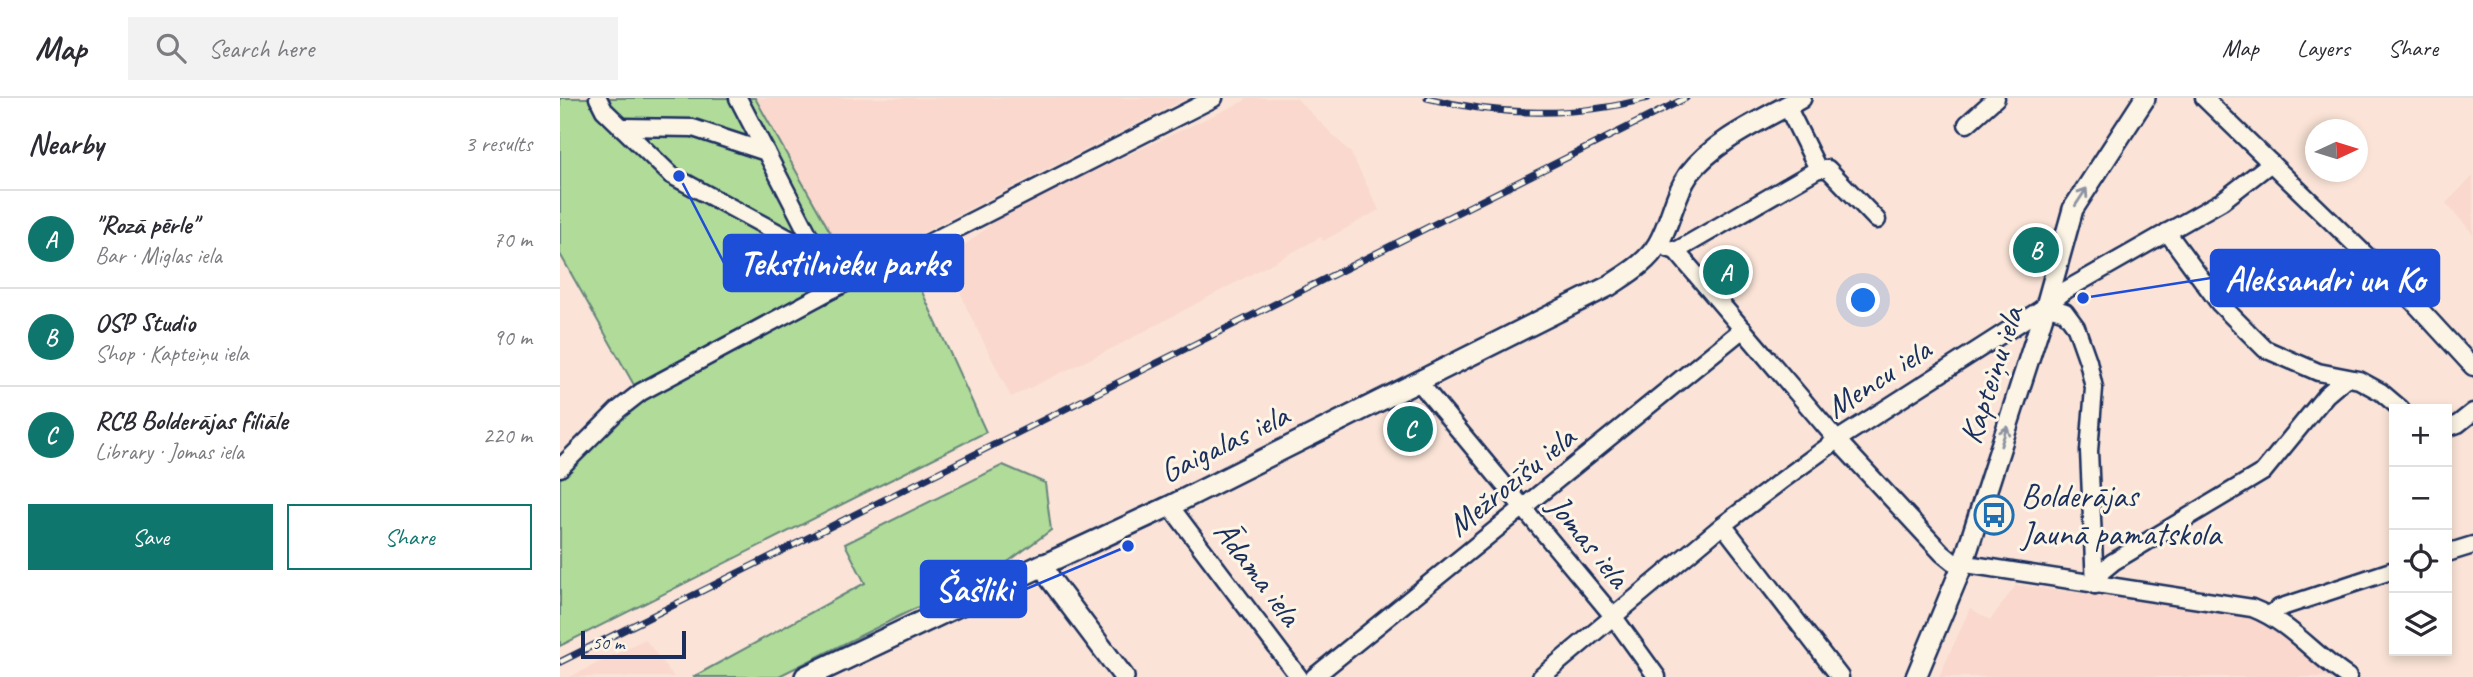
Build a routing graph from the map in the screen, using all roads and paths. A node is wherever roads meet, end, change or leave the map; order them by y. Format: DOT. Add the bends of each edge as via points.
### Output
graph roads {
  1 [pos="598,98"];
  2 [pos="738,98"];
  3 [pos="1214,98"];
  4 [pos="1996,98"];
  5 [pos="2145,98"];
  6 [pos="2204,98"];
  7 [pos="1794,102"];
  8 [pos="1967,124"];
  9 [pos="621,127"];
  10 [pos="766,152"];
  11 [pos="2271,163"];
  12 [pos="1818,169"];
  13 [pos="1877,220"];
  14 [pos="2167,232"];
  15 [pos="1667,248"];
  16 [pos="816,249"];
  17 [pos="833,289"];
  18 [pos="2046,306"];
  19 [pos="1744,329"];
  20 [pos="2473,367"];
  21 [pos="2346,377"];
  22 [pos="1418,381"];
  23 [pos="2395,404"];
  24 [pos="2473,412"];
  25 [pos="2452,426"];
  26 [pos="1837,440"];
  27 [pos="560,468"];
  28 [pos="1170,506"];
  29 [pos="1524,509"];
  30 [pos="1723,525"];
  31 [pos="2473,545"];
  32 [pos="2452,551"];
  33 [pos="1963,564"];
  34 [pos="1043,565"];
  35 [pos="2389,572"];
  36 [pos="2095,584"];
  37 [pos="2269,615"];
  38 [pos="1613,617"];
  39 [pos="806,677"];
  40 [pos="1124,677"];
  41 [pos="1299,677"];
  42 [pos="1314,677"];
  43 [pos="1541,677"];
  44 [pos="1657,677"];
  45 [pos="1840,677"];
  46 [pos="1916,677"];
  47 [pos="2348,677"];
  1 -- 9 [label="street"];
  2 -- 10 [label="street"];
  3 -- 17 [label="street"];
  4 -- 8 [label="street"];
  18 -- 5 [label="street, Kapteiņu iela, one-way" via="2073,209"];
  6 -- 11 [label="street"];
  7 -- 12 [label="street"];
  7 -- 15 [label="street" via="1728,139 1688,175"];
  9 -- 10 [label="street" via="693,128"];
  9 -- 16 [label="street" via="671,175"];
  10 -- 16 [label="street"];
  11 -- 14 [label="street, Mencu iela" via="2230,195"];
  11 -- 20 [label="street" via="2415,303"];
  12 -- 13 [label="street" via="1828,169"];
  12 -- 15 [label="street"];
  14 -- 18 [label="street, Mencu iela"];
  14 -- 21 [label="street" via="2219,303 2265,349 2318,372"];
  15 -- 19 [label="street"];
  15 -- 22 [label="street, Gaigalas iela" via="1609,286"];
  16 -- 17 [label="street"];
  17 -- 27 [label="street" via="641,392"];
  18 -- 26 [label="street, Mencu iela"];
  33 -- 18 [label="street, Kapteiņu iela, one-way"];
  18 -- 36 [label="street" via="2065,312 2076,327 2094,388 2090,462"];
  19 -- 26 [label="street"];
  19 -- 29 [label="street, Mežrozīšu iela"];
  21 -- 23 [label="street" via="2381,392"];
  21 -- 36 [label="street" via="2263,472 2113,562"];
  22 -- 28 [label="street, Gaigalas iela"];
  22 -- 29 [label="street, Jomas iela"];
  24 -- 25 [label="street"];
  26 -- 30 [label="street, Mencu iela"];
  26 -- 33 [label="street" via="1942,553"];
  28 -- 34 [label="street, Gaigalas iela"];
  28 -- 41 [label="street, Ādama iela"];
  29 -- 38 [label="street, Jomas iela"];
  29 -- 42 [label="street, Mežrozīšu iela"];
  30 -- 38 [label="street, Mencu iela"];
  30 -- 45 [label="street"];
  31 -- 32 [label="street"];
  33 -- 36 [label="street"];
  33 -- 46 [label="street, Kapteiņu iela"];
  34 -- 39 [label="main road, Gaigalas iela"];
  34 -- 40 [label="street"];
  35 -- 37 [label="street"];
  36 -- 37 [label="street" via="2252,608"];
  37 -- 47 [label="street"];
  38 -- 43 [label="street, Mencu iela"];
  38 -- 44 [label="street, Jomas iela"];
}
